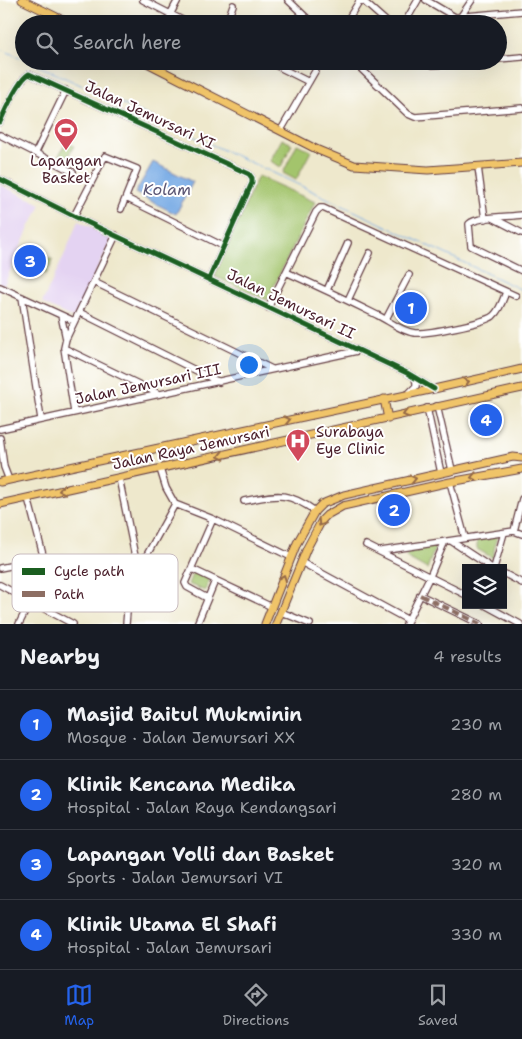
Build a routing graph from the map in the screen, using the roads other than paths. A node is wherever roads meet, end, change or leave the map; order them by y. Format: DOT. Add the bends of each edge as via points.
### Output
graph roads {
  1 [pos="22,0"];
  2 [pos="143,0"];
  3 [pos="178,0"];
  4 [pos="288,0"];
  5 [pos="361,0"];
  6 [pos="418,0"];
  7 [pos="426,0"];
  8 [pos="472,0"];
  9 [pos="295,2"];
  10 [pos="233,5"];
  11 [pos="522,11"];
  12 [pos="170,14"];
  13 [pos="52,15"];
  14 [pos="229,15"];
  15 [pos="306,15"];
  16 [pos="351,15"];
  17 [pos="378,15"];
  18 [pos="409,15"];
  19 [pos="451,15"];
  20 [pos="462,15"];
  21 [pos="473,15"];
  22 [pos="522,57"];
  23 [pos="507,58"];
  24 [pos="161,70"];
  25 [pos="285,70"];
  26 [pos="316,70"];
  27 [pos="362,70"];
  28 [pos="309,82"];
  29 [pos="66,90"];
  30 [pos="522,108"];
  31 [pos="0,122"];
  32 [pos="281,130"];
  33 [pos="0,135"];
  34 [pos="36,152"];
  35 [pos="522,164"];
  36 [pos="478,167"];
  37 [pos="73,172"];
  38 [pos="0,179"];
  39 [pos="126,198"];
  40 [pos="121,209"];
  41 [pos="522,215"];
  42 [pos="74,216"];
  43 [pos="492,218"];
  44 [pos="485,219"];
  45 [pos="522,233"];
  46 [pos="116,235"];
  47 [pos="348,243"];
  48 [pos="223,246"];
  49 [pos="370,253"];
  50 [pos="522,271"];
  51 [pos="286,272"];
  52 [pos="409,275"];
  53 [pos="209,279"];
  54 [pos="94,282"];
  55 [pos="0,287"];
  56 [pos="327,290"];
  57 [pos="506,292"];
  58 [pos="516,296"];
  59 [pos="22,297"];
  60 [pos="348,300"];
  61 [pos="268,308"];
  62 [pos="78,312"];
  63 [pos="60,315"];
  64 [pos="386,320"];
  65 [pos="74,321"];
  66 [pos="66,339"];
  67 [pos="64,348"];
  68 [pos="359,351"];
  69 [pos="272,369"];
  70 [pos="522,369"];
  71 [pos="414,378"];
  72 [pos="219,382"];
  73 [pos="522,388"];
  74 [pos="434,389"];
  75 [pos="159,394"];
  76 [pos="407,394"];
  77 [pos="384,399"];
  78 [pos="437,406"];
  79 [pos="427,408"];
  80 [pos="74,412"];
  81 [pos="41,419"];
  82 [pos="388,419"];
  83 [pos="0,429"];
  84 [pos="0,438"];
  85 [pos="522,457"];
  86 [pos="160,468"];
  87 [pos="522,469"];
  88 [pos="452,470"];
  89 [pos="441,472"];
  90 [pos="119,478"];
  91 [pos="9,480"];
  92 [pos="0,482"];
  93 [pos="450,482"];
  94 [pos="393,484"];
  95 [pos="394,494"];
  96 [pos="28,498"];
  97 [pos="522,499"];
  98 [pos="244,501"];
  99 [pos="0,504"];
  100 [pos="175,504"];
  101 [pos="315,511"];
  102 [pos="213,519"];
  103 [pos="514,531"];
  104 [pos="504,533"];
  105 [pos="522,534"];
  106 [pos="464,538"];
  107 [pos="444,541"];
  108 [pos="452,541"];
  109 [pos="297,543"];
  110 [pos="366,545"];
  111 [pos="307,548"];
  112 [pos="381,551"];
  113 [pos="43,554"];
  114 [pos="135,554"];
  115 [pos="147,554"];
  116 [pos="291,557"];
  117 [pos="301,562"];
  118 [pos="487,564"];
  119 [pos="494,564"];
  120 [pos="192,569"];
  121 [pos="507,575"];
  122 [pos="430,576"];
  123 [pos="215,580"];
  124 [pos="522,583"];
  125 [pos="0,585"];
  126 [pos="12,591"];
  127 [pos="462,593"];
  128 [pos="420,595"];
  129 [pos="208,598"];
  130 [pos="272,607"];
  131 [pos="492,609"];
  132 [pos="25,612"];
  133 [pos="51,612"];
  134 [pos="281,612"];
  135 [pos="407,622"];
  136 [pos="19,624"];
  137 [pos="73,624"];
  138 [pos="197,624"];
  139 [pos="265,624"];
  140 [pos="276,624"];
  141 [pos="310,624"];
  142 [pos="480,624"];
  143 [pos="520,624"];
  1 -- 13 [label="main road"];
  2 -- 12 [label="street"];
  3 -- 12 [label="street"];
  4 -- 9 [label="street"];
  5 -- 16 [label="street"];
  5 -- 17 [label="street"];
  6 -- 18 [label="street"];
  7 -- 19 [label="street"];
  8 -- 20 [label="street"];
  9 -- 15 [label="street"];
  10 -- 14 [label="street"];
  11 -- 21 [label="street"];
  22 -- 23 [label="street"];
  24 -- 32 [label="main road"];
  25 -- 28 [label="street"];
  26 -- 28 [label="street"];
  27 -- 30 [label="street" via="416,118"];
  28 -- 32 [label="street"];
  29 -- 31 [label="street, Jalan Jemursari XI" via="27,75"];
  29 -- 34 [label="street"];
  29 -- 48 [label="street, Jalan Jemursari XI" via="249,174 252,183"];
  32 -- 36 [label="main road" via="354,165 419,170"];
  33 -- 34 [label="street"];
  34 -- 37 [label="street"];
  35 -- 36 [label="main road"];
  36 -- 44 [label="street"];
  38 -- 42 [label="street, Jalan Jemursari II"];
  39 -- 40 [label="street"];
  39 -- 42 [label="street" via="137,169 105,156"];
  39 -- 48 [label="street"];
  41 -- 43 [label="street"];
  42 -- 46 [label="street, Jalan Jemursari II"];
  43 -- 44 [label="street"];
  43 -- 45 [label="street"];
  44 -- 50 [label="street" via="469,223 471,246"];
  46 -- 53 [label="street, Jalan Jemursari II"];
  46 -- 54 [label="street"];
  47 -- 56 [label="street"];
  48 -- 53 [label="street"];
  49 -- 60 [label="street"];
  51 -- 56 [label="street"];
  51 -- 57 [label="street" via="317,210 323,208"];
  51 -- 61 [label="street"];
  52 -- 64 [label="street"];
  53 -- 61 [label="street, Jalan Jemursari II"];
  54 -- 62 [label="street"];
  54 -- 69 [label="street"];
  55 -- 59 [label="street"];
  56 -- 60 [label="street"];
  57 -- 58 [label="street"];
  57 -- 64 [label="street" via="495,315 468,325 415,333"];
  59 -- 63 [label="street"];
  59 -- 81 [label="street"];
  60 -- 64 [label="street"];
  61 -- 68 [label="street, Jalan Jemursari II"];
  62 -- 65 [label="street"];
  62 -- 72 [label="street"];
  63 -- 65 [label="street"];
  63 -- 66 [label="street"];
  65 -- 66 [label="street"];
  66 -- 67 [label="street"];
  67 -- 75 [label="street"];
  67 -- 80 [label="street"];
  68 -- 69 [label="street, Jalan Jemursari III"];
  68 -- 71 [label="street, Jalan Jemursari II"];
  69 -- 72 [label="street, Jalan Jemursari III"];
  74 -- 70 [label="main road, Jalan Raya Jemursari, one-way"];
  71 -- 74 [label="street, Jalan Jemursari II"];
  71 -- 76 [label="street" via="416,386"];
  72 -- 75 [label="street, Jalan Jemursari III"];
  73 -- 78 [label="main road, Jalan Raya Jemursari"];
  74 -- 76 [label="main road, Jalan Raya Jemursari"];
  75 -- 80 [label="street, Jalan Jemursari III"];
  76 -- 77 [label="main road, Jalan Raya Jemursari"];
  77 -- 82 [label="main road"];
  91 -- 77 [label="main road, Jalan Raya Jemursari, one-way"];
  78 -- 79 [label="main road, Jalan Raya Jemursari"];
  78 -- 88 [label="street"];
  79 -- 82 [label="main road, Jalan Raya Jemursari, one-way"];
  79 -- 89 [label="street"];
  80 -- 81 [label="street, Jalan Jemursari III"];
  81 -- 83 [label="street, Jalan Jemursari III"];
  82 -- 86 [label="main road, Jalan Raya Jemursari, one-way"];
  84 -- 91 [label="street"];
  85 -- 88 [label="main road"];
  86 -- 90 [label="main road, Jalan Raya Jemursari"];
  86 -- 100 [label="street"];
  87 -- 93 [label="main road, one-way"];
  88 -- 89 [label="main road"];
  94 -- 89 [label="main road, one-way"];
  90 -- 96 [label="main road, Jalan Raya Jemursari, one-way"];
  90 -- 114 [label="street"];
  91 -- 92 [label="main road, Jalan Raya Jemursari"];
  93 -- 95 [label="main road"];
  93 -- 106 [label="street"];
  94 -- 95 [label="main road"];
  94 -- 101 [label="main road" via="344,495 322,504"];
  95 -- 111 [label="main road, one-way" via="343,506 327,515"];
  96 -- 99 [label="main road, Jalan Raya Jemursari"];
  96 -- 113 [label="street"];
  97 -- 103 [label="street"];
  98 -- 101 [label="street" via="286,496"];
  100 -- 102 [label="street"];
  100 -- 115 [label="street"];
  101 -- 109 [label="main road"];
  102 -- 116 [label="street"];
  102 -- 120 [label="street"];
  103 -- 104 [label="street"];
  103 -- 105 [label="street"];
  104 -- 106 [label="street"];
  104 -- 119 [label="street"];
  106 -- 108 [label="street"];
  107 -- 108 [label="street"];
  107 -- 112 [label="street"];
  107 -- 122 [label="street"];
  108 -- 118 [label="street"];
  109 -- 111 [label="main road"];
  109 -- 116 [label="main road"];
  110 -- 112 [label="street"];
  111 -- 117 [label="main road"];
  112 -- 122 [label="street"];
  130 -- 116 [label="main road, one-way"];
  117 -- 134 [label="main road"];
  117 -- 135 [label="street"];
  120 -- 123 [label="street"];
  120 -- 129 [label="street" via="185,585"];
  121 -- 124 [label="street"];
  122 -- 127 [label="street"];
  122 -- 128 [label="street"];
  123 -- 129 [label="street"];
  123 -- 130 [label="street"];
  125 -- 126 [label="street"];
  128 -- 135 [label="street"];
  128 -- 142 [label="street"];
  129 -- 138 [label="street"];
  130 -- 139 [label="main road"];
  131 -- 143 [label="street"];
  132 -- 136 [label="street"];
  133 -- 137 [label="street"];
  134 -- 140 [label="main road"];
  134 -- 141 [label="street"];
}
